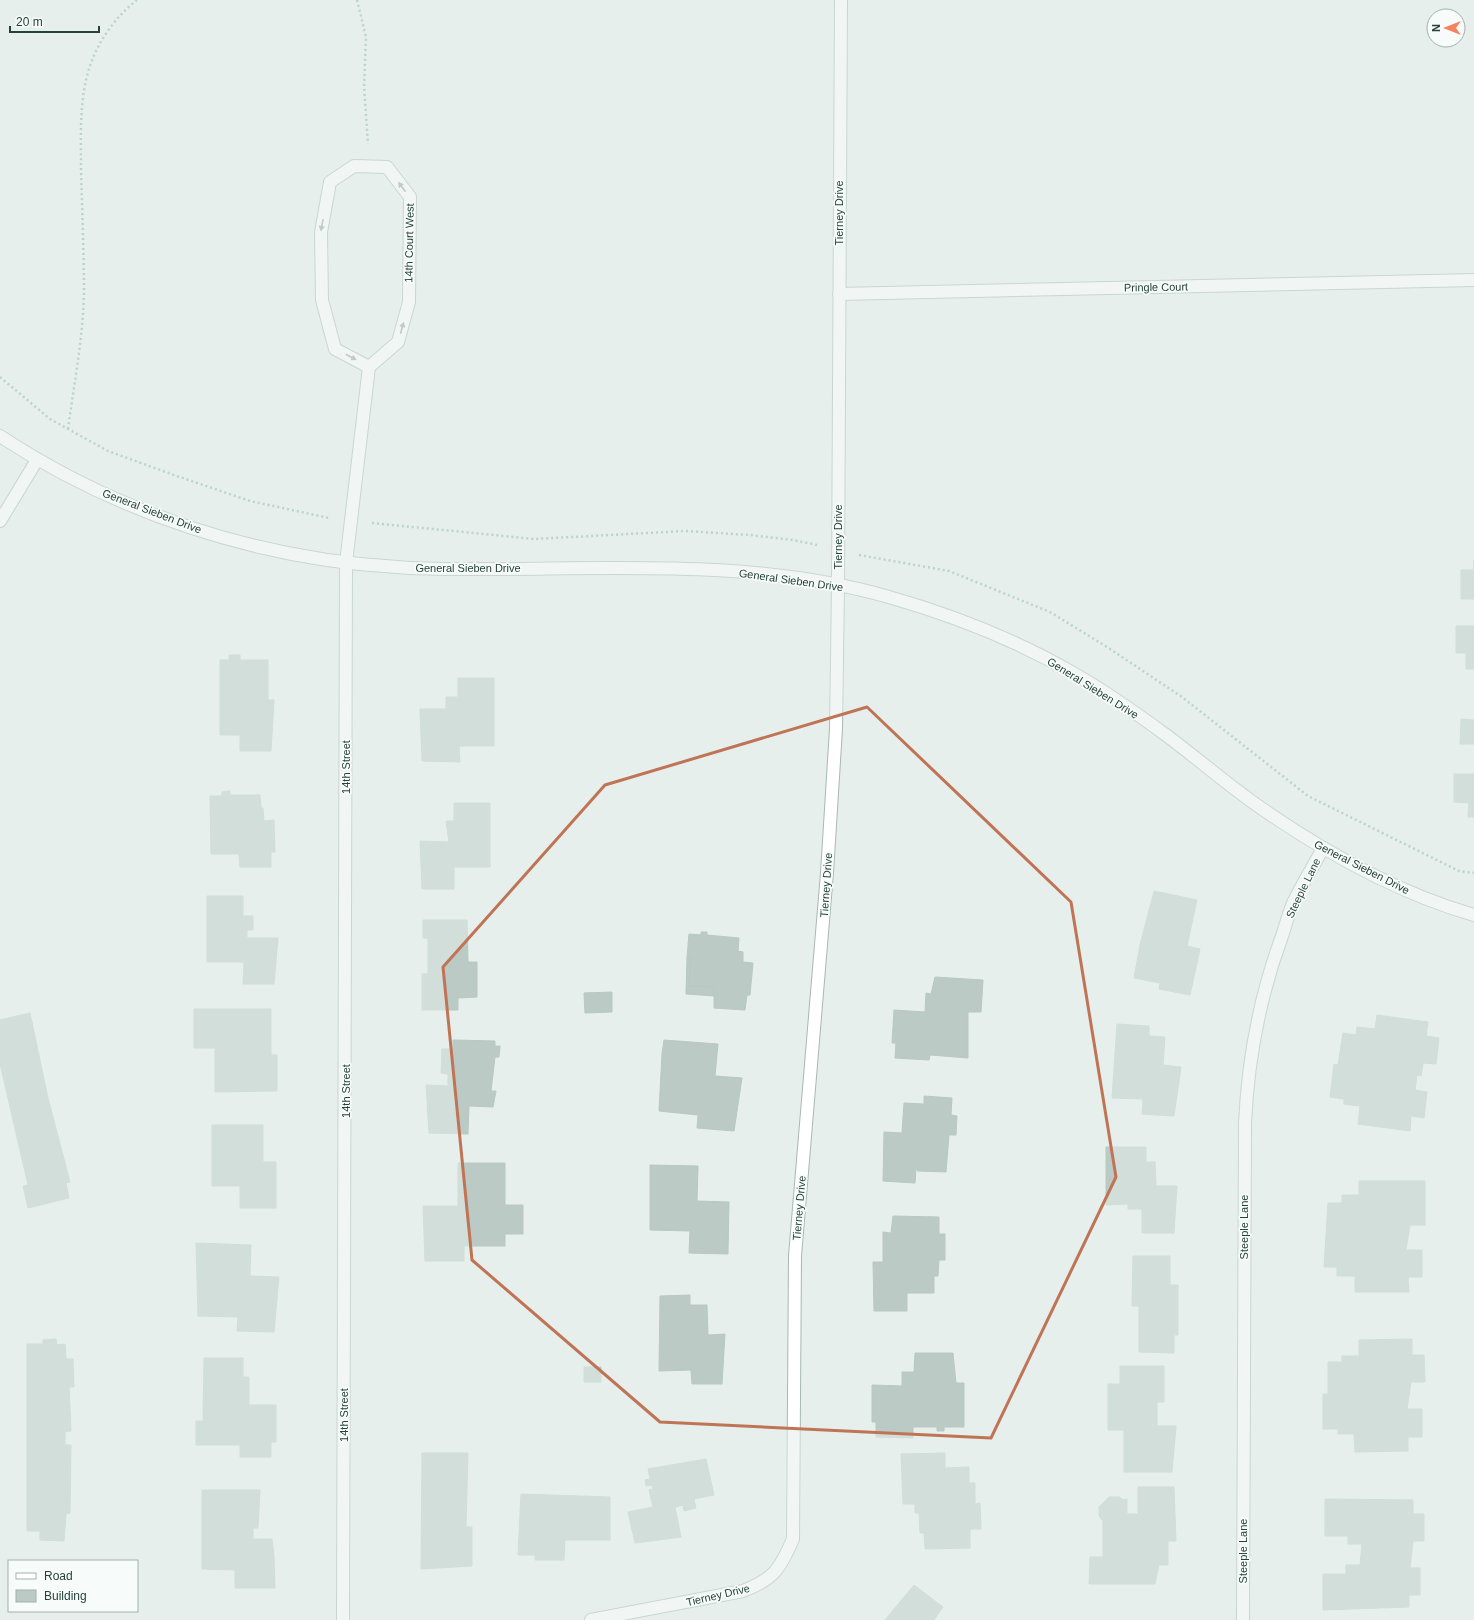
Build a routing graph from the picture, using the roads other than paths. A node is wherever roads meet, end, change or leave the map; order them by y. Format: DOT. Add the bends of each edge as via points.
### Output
graph roads {
  1 [pos="841,0"];
  2 [pos="1474,280"];
  3 [pos="839,294"];
  4 [pos="369,367"];
  5 [pos="0,436"];
  6 [pos="37,460"];
  7 [pos="0,521"];
  8 [pos="346,563"];
  9 [pos="838,585"];
  10 [pos="1323,848"];
  11 [pos="1474,915"];
  12 [pos="343,1620"];
  13 [pos="591,1620"];
  14 [pos="1242,1620"];
  1 -- 3 [label="street, Tierney Drive"];
  2 -- 3 [label="street, Pringle Court"];
  3 -- 9 [label="street, Tierney Drive"];
  4 -- 4 [label="street, 14th Court West, one-way" via="398,342 408,302 410,197 387,167 354,166 330,182 321,232 322,300 335,349"];
  4 -- 8 [label="street"];
  5 -- 6 [label="street, General Sieben Drive"];
  6 -- 7 [label="street"];
  6 -- 8 [label="street, General Sieben Drive" via="123,502 177,523 288,554"];
  8 -- 9 [label="street, General Sieben Drive" via="398,568 684,569 756,572"];
  8 -- 12 [label="street, 14th Street"];
  9 -- 10 [label="street, General Sieben Drive" via="941,614 1035,652 1120,702 1260,808"];
  9 -- 13 [label="street, Tierney Drive" via="836,729 827,873 795,1256 792,1540 779,1568 761,1583 743,1591"];
  10 -- 11 [label="street, General Sieben Drive" via="1412,893"];
  10 -- 14 [label="street, Steeple Lane" via="1294,902 1274,958 1255,1033 1247,1081 1244,1123"];
}
